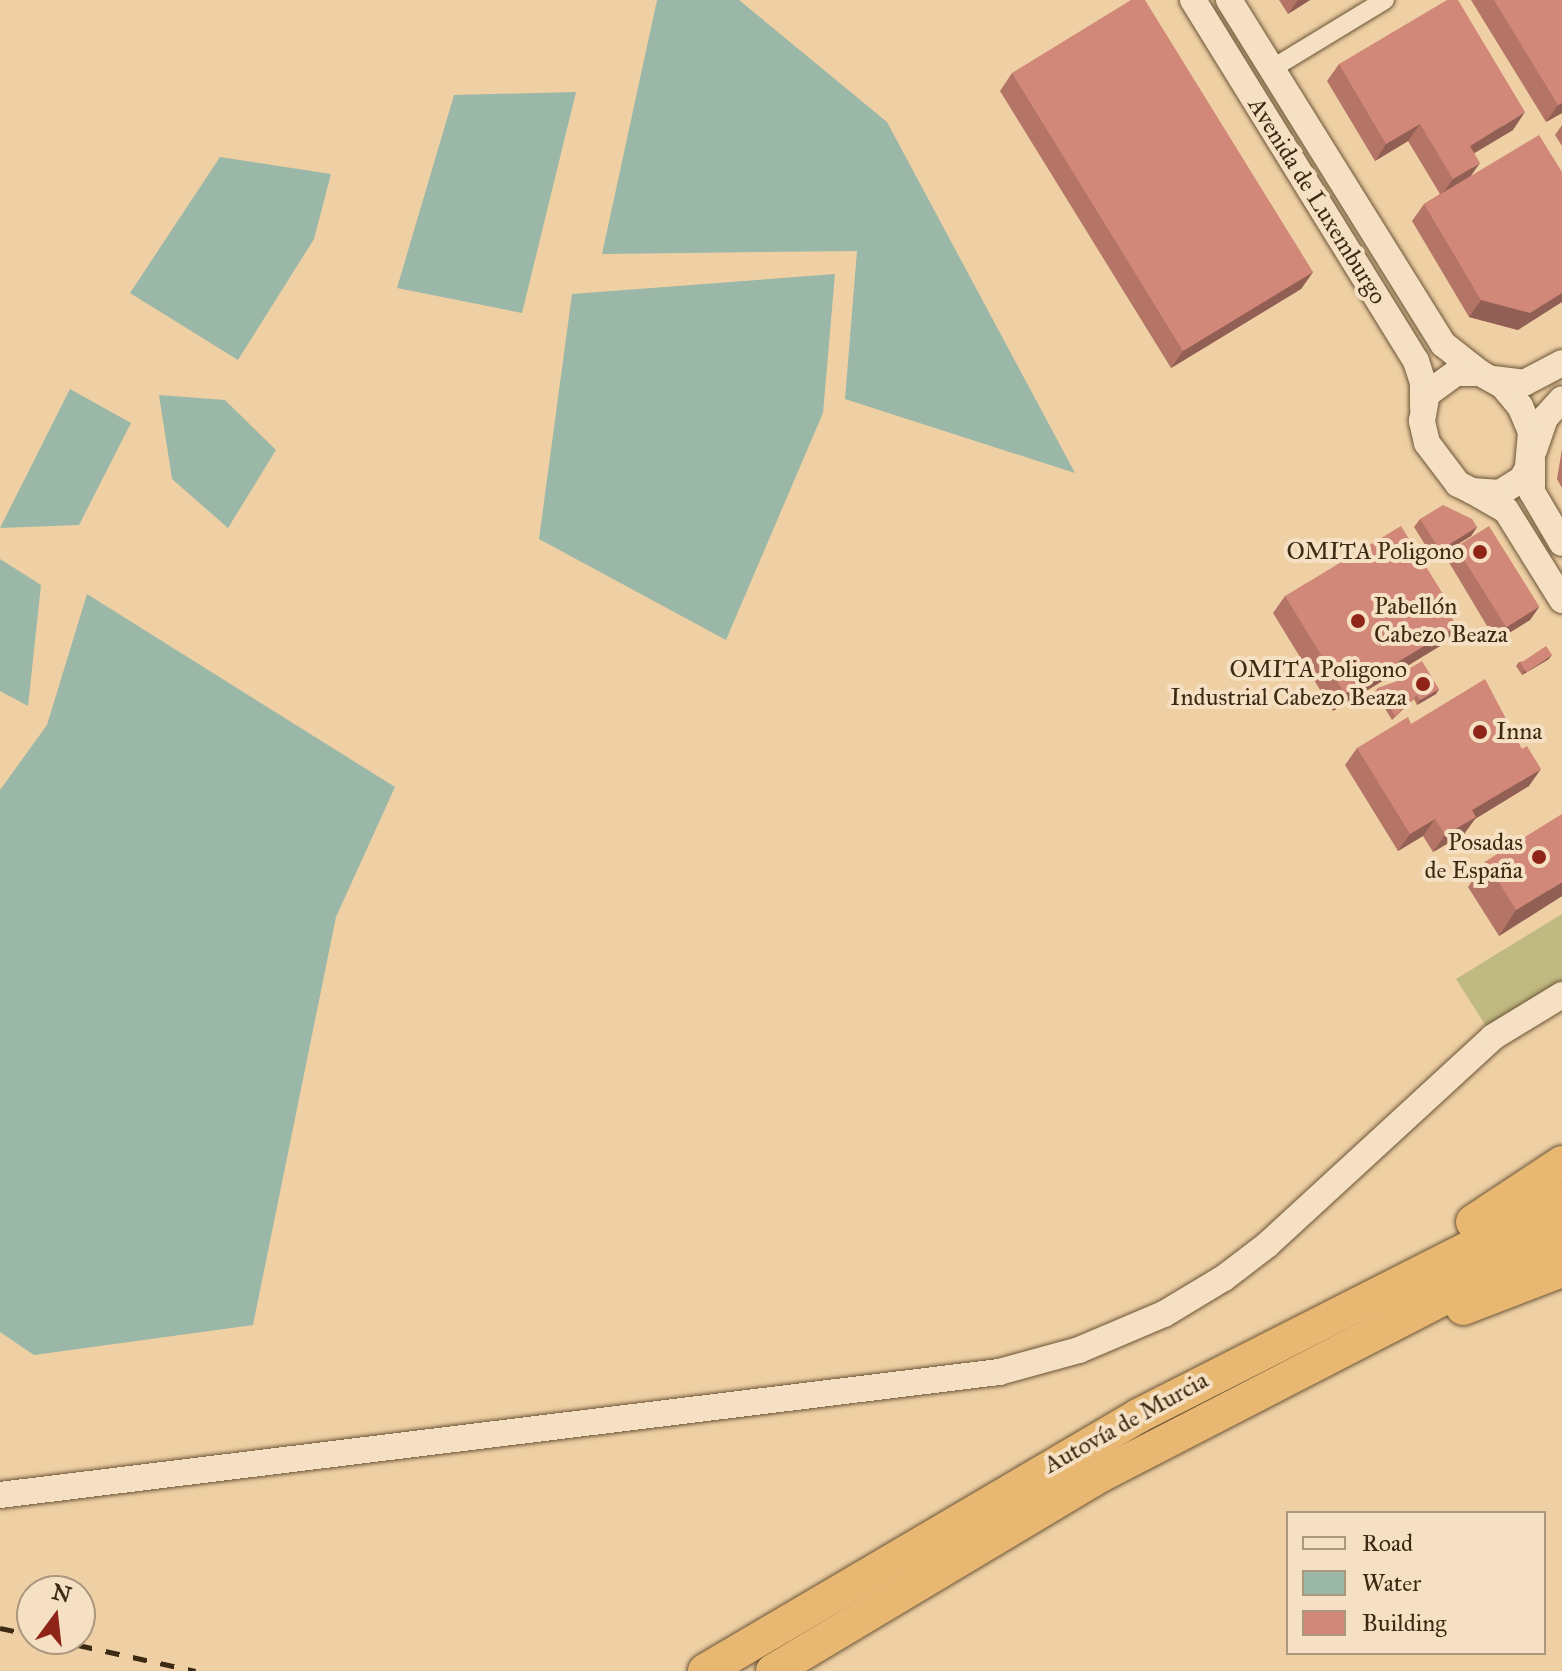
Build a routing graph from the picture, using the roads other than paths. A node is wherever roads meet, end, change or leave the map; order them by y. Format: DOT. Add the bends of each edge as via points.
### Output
graph roads {
  1 [pos="1193,0"];
  2 [pos="1229,0"];
  3 [pos="1385,0"];
  4 [pos="1273,68"];
  5 [pos="1245,85"];
  6 [pos="1562,363"];
  7 [pos="1486,376"];
  8 [pos="1562,399"];
  9 [pos="1423,407"];
  10 [pos="1532,455"];
  11 [pos="1472,491"];
  12 [pos="1562,543"];
  13 [pos="1562,600"];
  14 [pos="1562,995"];
  15 [pos="1562,1163"];
  16 [pos="1562,1201"];
  17 [pos="1562,1237"];
  18 [pos="1431,1265"];
  19 [pos="1562,1270"];
  20 [pos="1303,1368"];
  21 [pos="0,1495"];
  22 [pos="705,1671"];
  23 [pos="773,1671"];
  1 -- 5 [label="main road, Avenida de Luxemburgo"];
  2 -- 4 [label="main road, Avenida de Luxemburgo"];
  3 -- 4 [label="street"];
  4 -- 5 [label="main road"];
  4 -- 7 [label="main road, Avenida de Luxemburgo" via="1443,344"];
  5 -- 9 [label="main road, Avenida de Luxemburgo" via="1416,361"];
  6 -- 7 [label="main road" via="1524,383"];
  7 -- 9 [label="main road" via="1443,378"];
  7 -- 10 [label="main road" via="1520,406 1531,432"];
  8 -- 10 [label="main road" via="1545,418"];
  9 -- 11 [label="main road" via="1424,434 1437,463"];
  10 -- 11 [label="main road" via="1522,479 1511,487 1500,493"];
  10 -- 12 [label="main road" via="1532,492"];
  11 -- 13 [label="main road" via="1506,510"];
  14 -- 21 [label="main road" via="1493,1037 1267,1245 1224,1278 1164,1314 1079,1350 999,1372"];
  15 -- 18 [label="highway" via="1462,1229"];
  16 -- 18 [label="highway, Autovía de Murcia"];
  17 -- 20 [label="highway, Autovía de Murcia"];
  18 -- 22 [label="highway, Autovía de Murcia" via="1028,1477"];
  19 -- 20 [label="highway" via="1353,1359"];
  20 -- 23 [label="highway, Autovía de Murcia" via="1034,1512"];
}
